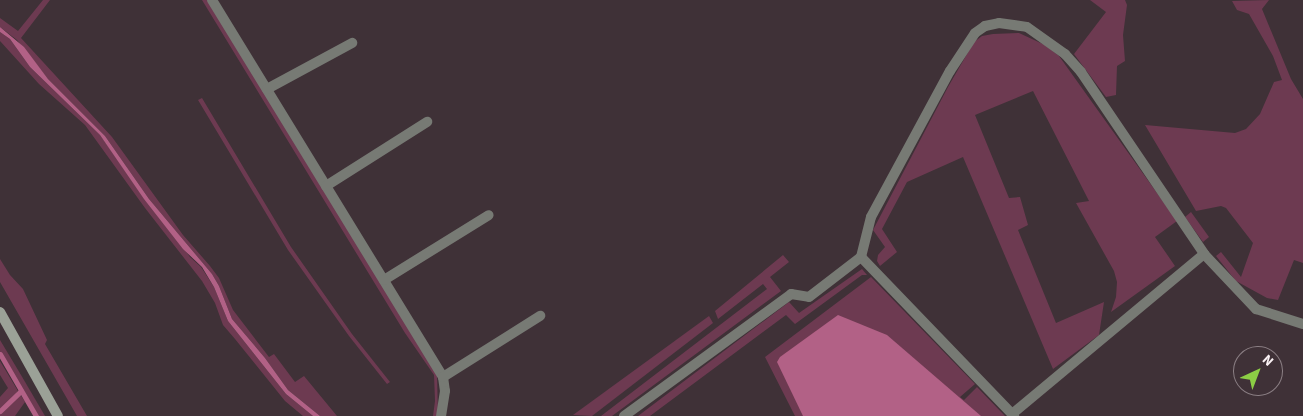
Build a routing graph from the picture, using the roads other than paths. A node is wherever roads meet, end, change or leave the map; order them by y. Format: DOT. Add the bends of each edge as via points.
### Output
graph roads {
  1 [pos="212,0"];
  2 [pos="352,43"];
  3 [pos="267,89"];
  4 [pos="427,122"];
  5 [pos="326,186"];
  6 [pos="489,215"];
  7 [pos="1204,254"];
  8 [pos="861,257"];
  9 [pos="384,280"];
  10 [pos="0,312"];
  11 [pos="540,316"];
  12 [pos="1303,324"];
  13 [pos="443,377"];
  14 [pos="1013,415"];
  15 [pos="58,416"];
  16 [pos="441,416"];
  17 [pos="624,416"];
  1 -- 3 [label="street"];
  2 -- 3 [label="street"];
  3 -- 5 [label="street"];
  4 -- 5 [label="street"];
  5 -- 9 [label="street"];
  6 -- 9 [label="street"];
  7 -- 8 [label="street" via="1065,54 1027,27 999,23 985,26 975,33 950,71 871,217"];
  7 -- 12 [label="street" via="1256,309"];
  7 -- 14 [label="street"];
  8 -- 14 [label="street"];
  8 -- 17 [label="street" via="809,297 790,294"];
  9 -- 13 [label="street"];
  10 -- 15 [label="main road"];
  11 -- 13 [label="street"];
  13 -- 16 [label="street" via="445,392"];
}
